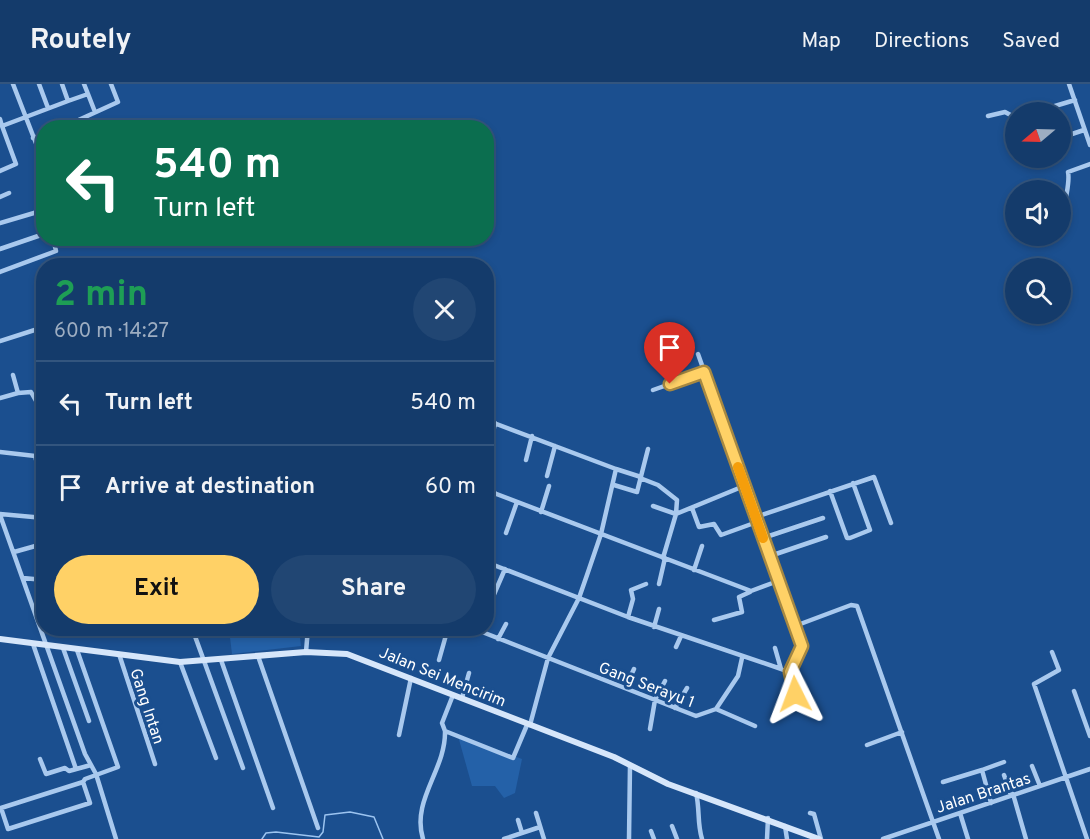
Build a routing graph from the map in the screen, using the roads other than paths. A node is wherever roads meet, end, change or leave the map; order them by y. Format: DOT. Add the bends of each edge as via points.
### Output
graph roads {
  1 [pos="13,84"];
  2 [pos="39,84"];
  3 [pos="62,84"];
  4 [pos="84,84"];
  5 [pos="111,84"];
  6 [pos="1069,84"];
  7 [pos="88,94"];
  8 [pos="124,100"];
  9 [pos="1075,100"];
  10 [pos="68,101"];
  11 [pos="118,102"];
  12 [pos="1068,102"];
  13 [pos="48,108"];
  14 [pos="95,112"];
  15 [pos="1005,112"];
  16 [pos="25,116"];
  17 [pos="988,116"];
  18 [pos="0,119"];
  19 [pos="78,120"];
  20 [pos="2,126"];
  21 [pos="1084,130"];
  22 [pos="1071,134"];
  23 [pos="36,137"];
  24 [pos="33,138"];
  25 [pos="9,143"];
  26 [pos="36,145"];
  27 [pos="1090,145"];
  28 [pos="0,146"];
  29 [pos="1090,164"];
  30 [pos="0,171"];
  31 [pos="1069,180"];
  32 [pos="9,193"];
  33 [pos="0,197"];
  34 [pos="36,212"];
  35 [pos="0,223"];
  36 [pos="36,237"];
  37 [pos="55,246"];
  38 [pos="0,249"];
  39 [pos="36,258"];
  40 [pos="37,258"];
  41 [pos="0,272"];
  42 [pos="36,330"];
  43 [pos="0,341"];
  44 [pos="698,354"];
  45 [pos="704,372"];
  46 [pos="13,375"];
  47 [pos="0,390"];
  48 [pos="653,390"];
  49 [pos="18,393"];
  50 [pos="1,397"];
  51 [pos="36,401"];
  52 [pos="495,423"];
  53 [pos="494,428"];
  54 [pos="532,436"];
  55 [pos="555,446"];
  56 [pos="648,449"];
  57 [pos="0,452"];
  58 [pos="35,456"];
  59 [pos="36,460"];
  60 [pos="526,460"];
  61 [pos="616,469"];
  62 [pos="547,476"];
  63 [pos="641,478"];
  64 [pos="853,483"];
  65 [pos="614,485"];
  66 [pos="549,486"];
  67 [pos="744,486"];
  68 [pos="830,491"];
  69 [pos="495,494"];
  70 [pos="517,502"];
  71 [pos="653,506"];
  72 [pos="692,508"];
  73 [pos="541,512"];
  74 [pos="0,514"];
  75 [pos="676,514"];
  76 [pos="36,517"];
  77 [pos="823,518"];
  78 [pos="757,519"];
  79 [pos="891,523"];
  80 [pos="6,532"];
  81 [pos="506,533"];
  82 [pos="0,534"];
  83 [pos="601,534"];
  84 [pos="826,537"];
  85 [pos="763,538"];
  86 [pos="36,545"];
  87 [pos="702,546"];
  88 [pos="14,552"];
  89 [pos="770,556"];
  90 [pos="664,558"];
  91 [pos="494,564"];
  92 [pos="505,569"];
  93 [pos="694,570"];
  94 [pos="23,578"];
  95 [pos="36,579"];
  96 [pos="778,581"];
  97 [pos="646,584"];
  98 [pos="659,584"];
  99 [pos="751,591"];
  100 [pos="494,595"];
  101 [pos="579,598"];
  102 [pos="659,609"];
  103 [pos="36,616"];
  104 [pos="627,617"];
  105 [pos="714,620"];
  106 [pos="506,624"];
  107 [pos="795,626"];
  108 [pos="654,627"];
  109 [pos="43,636"];
  110 [pos="195,636"];
  111 [pos="307,636"];
  112 [pos="446,636"];
  113 [pos="491,636"];
  114 [pos="681,636"];
  115 [pos="0,639"];
  116 [pos="498,639"];
  117 [pos="33,644"];
  118 [pos="46,646"];
  119 [pos="676,647"];
  120 [pos="63,648"];
  121 [pos="775,648"];
  122 [pos="77,650"];
  123 [pos="306,652"];
  124 [pos="1052,652"];
  125 [pos="118,654"];
  126 [pos="258,656"];
  127 [pos="742,657"];
  128 [pos="548,658"];
  129 [pos="221,660"];
  130 [pos="438,660"];
  131 [pos="204,661"];
  132 [pos="180,662"];
  133 [pos="634,669"];
  134 [pos="781,669"];
  135 [pos="790,672"];
  136 [pos="469,673"];
  137 [pos="411,678"];
  138 [pos="665,681"];
  139 [pos="625,688"];
  140 [pos="687,688"];
  141 [pos="1074,691"];
  142 [pos="795,694"];
  143 [pos="453,695"];
  144 [pos="462,698"];
  145 [pos="655,700"];
  146 [pos="675,708"];
  147 [pos="716,710"];
  148 [pos="89,722"];
  149 [pos="529,725"];
  150 [pos="755,726"];
  151 [pos="650,729"];
  152 [pos="445,731"];
  153 [pos="902,732"];
  154 [pos="399,735"];
  155 [pos="1090,736"];
  156 [pos="867,745"];
  157 [pos="216,758"];
  158 [pos="40,759"];
  159 [pos="1005,762"];
  160 [pos="155,764"];
  161 [pos="91,765"];
  162 [pos="630,765"];
  163 [pos="1032,766"];
  164 [pos="243,768"];
  165 [pos="76,769"];
  166 [pos="1090,769"];
  167 [pos="982,770"];
  168 [pos="96,774"];
  169 [pos="1004,775"];
  170 [pos="1065,777"];
  171 [pos="84,782"];
  172 [pos="943,782"];
  173 [pos="1040,786"];
  174 [pos="696,794"];
  175 [pos="1012,795"];
  176 [pos="991,803"];
  177 [pos="273,808"];
  178 [pos="536,813"];
  179 [pos="810,813"];
  180 [pos="960,813"];
  181 [pos="768,818"];
  182 [pos="518,819"];
  183 [pos="933,822"];
  184 [pos="672,826"];
  185 [pos="785,826"];
  186 [pos="540,827"];
  187 [pos="318,828"];
  188 [pos="651,831"];
  189 [pos="522,833"];
  190 [pos="629,837"];
  191 [pos="116,839"];
  192 [pos="423,839"];
  193 [pos="504,839"];
  194 [pos="544,839"];
  195 [pos="623,839"];
  196 [pos="654,839"];
  197 [pos="676,839"];
  198 [pos="702,839"];
  199 [pos="767,839"];
  200 [pos="787,839"];
  201 [pos="819,839"];
  202 [pos="884,839"];
  203 [pos="939,839"];
  204 [pos="968,839"];
  205 [pos="1026,839"];
  206 [pos="1087,839"];
  1 -- 16 [label="street"];
  2 -- 13 [label="street"];
  3 -- 10 [label="street"];
  4 -- 7 [label="street"];
  5 -- 11 [label="street"];
  6 -- 9 [label="street"];
  7 -- 10 [label="street"];
  7 -- 14 [label="street"];
  8 -- 11 [label="street"];
  9 -- 12 [label="street"];
  9 -- 21 [label="street"];
  10 -- 13 [label="street"];
  11 -- 14 [label="street"];
  13 -- 16 [label="street"];
  14 -- 19 [label="street"];
  15 -- 17 [label="street"];
  16 -- 20 [label="street"];
  16 -- 24 [label="street"];
  18 -- 20 [label="street"];
  20 -- 25 [label="street"];
  21 -- 22 [label="street"];
  21 -- 27 [label="street"];
  23 -- 24 [label="street"];
  24 -- 26 [label="street"];
  25 -- 28 [label="street"];
  25 -- 30 [label="street" via="15,165"];
  29 -- 31 [label="street" via="1068,172"];
  32 -- 33 [label="street"];
  34 -- 35 [label="street"];
  36 -- 38 [label="street"];
  37 -- 40 [label="street" via="56,251"];
  39 -- 41 [label="street"];
  42 -- 43 [label="street"];
  44 -- 45 [label="street"];
  45 -- 48 [label="street"];
  45 -- 67 [label="street"];
  46 -- 49 [label="street"];
  47 -- 50 [label="street"];
  49 -- 50 [label="street"];
  49 -- 51 [label="street" via="31,392"];
  52 -- 53 [label="street"];
  52 -- 54 [label="street"];
  54 -- 55 [label="street"];
  54 -- 60 [label="street"];
  55 -- 61 [label="street"];
  55 -- 62 [label="street"];
  56 -- 63 [label="street"];
  57 -- 58 [label="street"];
  58 -- 59 [label="street"];
  61 -- 63 [label="street"];
  61 -- 65 [label="street"];
  63 -- 65 [label="street" via="637,492"];
  63 -- 75 [label="street" via="676,497"];
  64 -- 68 [label="street"];
  64 -- 68 [label="street" via="870,530 850,538"];
  64 -- 79 [label="street" via="875,478"];
  65 -- 83 [label="street"];
  66 -- 73 [label="street"];
  67 -- 72 [label="street"];
  67 -- 78 [label="street"];
  68 -- 78 [label="street"];
  69 -- 70 [label="street"];
  70 -- 73 [label="street"];
  70 -- 81 [label="street"];
  71 -- 75 [label="street"];
  72 -- 75 [label="street"];
  72 -- 78 [label="street" via="699,528 714,524 721,535"];
  73 -- 83 [label="street"];
  74 -- 76 [label="street"];
  74 -- 80 [label="street"];
  75 -- 90 [label="street"];
  77 -- 85 [label="street"];
  78 -- 85 [label="street"];
  80 -- 82 [label="street"];
  80 -- 88 [label="street"];
  83 -- 90 [label="street"];
  83 -- 101 [label="street"];
  84 -- 89 [label="street"];
  85 -- 89 [label="street"];
  86 -- 88 [label="street"];
  87 -- 93 [label="street"];
  88 -- 94 [label="street"];
  89 -- 96 [label="street"];
  90 -- 93 [label="street"];
  90 -- 98 [label="street"];
  91 -- 92 [label="street"];
  92 -- 100 [label="street"];
  92 -- 101 [label="street"];
  93 -- 99 [label="street"];
  94 -- 95 [label="street"];
  94 -- 103 [label="street"];
  96 -- 99 [label="street"];
  96 -- 107 [label="street"];
  97 -- 104 [label="street" via="631,590 633,599"];
  99 -- 105 [label="street" via="739,597 742,612"];
  101 -- 104 [label="street"];
  101 -- 128 [label="street"];
  102 -- 108 [label="street"];
  104 -- 108 [label="street"];
  106 -- 116 [label="street"];
  107 -- 135 [label="street" via="801,650"];
  107 -- 153 [label="street" via="856,605"];
  108 -- 114 [label="street"];
  109 -- 118 [label="street"];
  110 -- 131 [label="street"];
  111 -- 123 [label="street"];
  112 -- 130 [label="street"];
  113 -- 116 [label="street, Gang Serayu 1"];
  114 -- 119 [label="street"];
  114 -- 127 [label="street"];
  115 -- 117 [label="street, Jalan Sei Mencirim"];
  116 -- 128 [label="street, Gang Serayu 1"];
  117 -- 118 [label="street, Jalan Sei Mencirim"];
  117 -- 165 [label="street"];
  118 -- 120 [label="street, Jalan Sei Mencirim"];
  118 -- 161 [label="street"];
  120 -- 122 [label="street, Jalan Sei Mencirim"];
  120 -- 148 [label="street"];
  121 -- 134 [label="street"];
  122 -- 125 [label="street, Jalan Sei Mencirim"];
  122 -- 168 [label="street" via="118,765"];
  123 -- 126 [label="street, Jalan Sei Mencirim"];
  123 -- 137 [label="street, Jalan Sei Mencirim" via="347,654"];
  124 -- 170 [label="street" via="1059,670 1034,684"];
  125 -- 132 [label="street, Jalan Sei Mencirim"];
  125 -- 160 [label="street, Gang Intan"];
  126 -- 129 [label="street, Jalan Sei Mencirim"];
  126 -- 187 [label="street"];
  127 -- 134 [label="street"];
  127 -- 147 [label="street, Gang Serayu 1" via="738,676"];
  128 -- 139 [label="street, Gang Serayu 1"];
  128 -- 149 [label="street"];
  129 -- 131 [label="street, Jalan Sei Mencirim"];
  129 -- 177 [label="street"];
  131 -- 132 [label="street, Jalan Sei Mencirim"];
  131 -- 164 [label="street"];
  132 -- 157 [label="street"];
  133 -- 139 [label="street"];
  134 -- 135 [label="street"];
  135 -- 142 [label="street"];
  136 -- 144 [label="street"];
  137 -- 143 [label="street, Jalan Sei Mencirim"];
  137 -- 154 [label="street"];
  138 -- 145 [label="street"];
  139 -- 145 [label="street, Gang Serayu 1"];
  140 -- 146 [label="street"];
  141 -- 155 [label="street"];
  143 -- 144 [label="street, Jalan Sei Mencirim"];
  143 -- 152 [label="street" via="442,723"];
  144 -- 149 [label="street, Jalan Sei Mencirim"];
  145 -- 146 [label="street, Gang Serayu 1"];
  145 -- 151 [label="street"];
  146 -- 147 [label="street, Gang Serayu 1" via="696,716"];
  147 -- 150 [label="street"];
  149 -- 152 [label="street" via="513,758"];
  149 -- 162 [label="street, Jalan Sei Mencirim"];
  152 -- 192 [label="street" via="439,760 421,806"];
  153 -- 156 [label="street"];
  153 -- 183 [label="street"];
  158 -- 165 [label="street" via="46,774"];
  159 -- 167 [label="street"];
  161 -- 165 [label="street"];
  161 -- 168 [label="street"];
  162 -- 174 [label="street, Jalan Sei Mencirim"];
  162 -- 190 [label="street"];
  163 -- 173 [label="street"];
  166 -- 170 [label="street, Jalan Brantas"];
  167 -- 172 [label="street"];
  167 -- 176 [label="street"];
  168 -- 171 [label="street"];
  168 -- 191 [label="street"];
  169 -- 175 [label="street"];
  170 -- 173 [label="street, Jalan Brantas"];
  170 -- 206 [label="street"];
  171 -- 171 [label="street" via="1,808 8,829 90,803"];
  173 -- 175 [label="street, Jalan Brantas"];
  174 -- 181 [label="street, Jalan Sei Mencirim"];
  174 -- 198 [label="street"];
  175 -- 176 [label="street, Jalan Brantas"];
  175 -- 205 [label="street"];
  176 -- 180 [label="street, Jalan Brantas"];
  178 -- 186 [label="street"];
  179 -- 201 [label="street" via="814,814"];
  180 -- 183 [label="street, Jalan Brantas"];
  180 -- 204 [label="street"];
  181 -- 185 [label="street, Jalan Sei Mencirim"];
  181 -- 199 [label="street"];
  182 -- 189 [label="street"];
  183 -- 202 [label="street, Jalan Brantas"];
  183 -- 203 [label="street"];
  184 -- 197 [label="street"];
  185 -- 200 [label="street"];
  185 -- 201 [label="street, Jalan Sei Mencirim"];
  186 -- 189 [label="street"];
  186 -- 194 [label="street"];
  188 -- 196 [label="street"];
  189 -- 193 [label="street"];
  190 -- 195 [label="street"];
}
